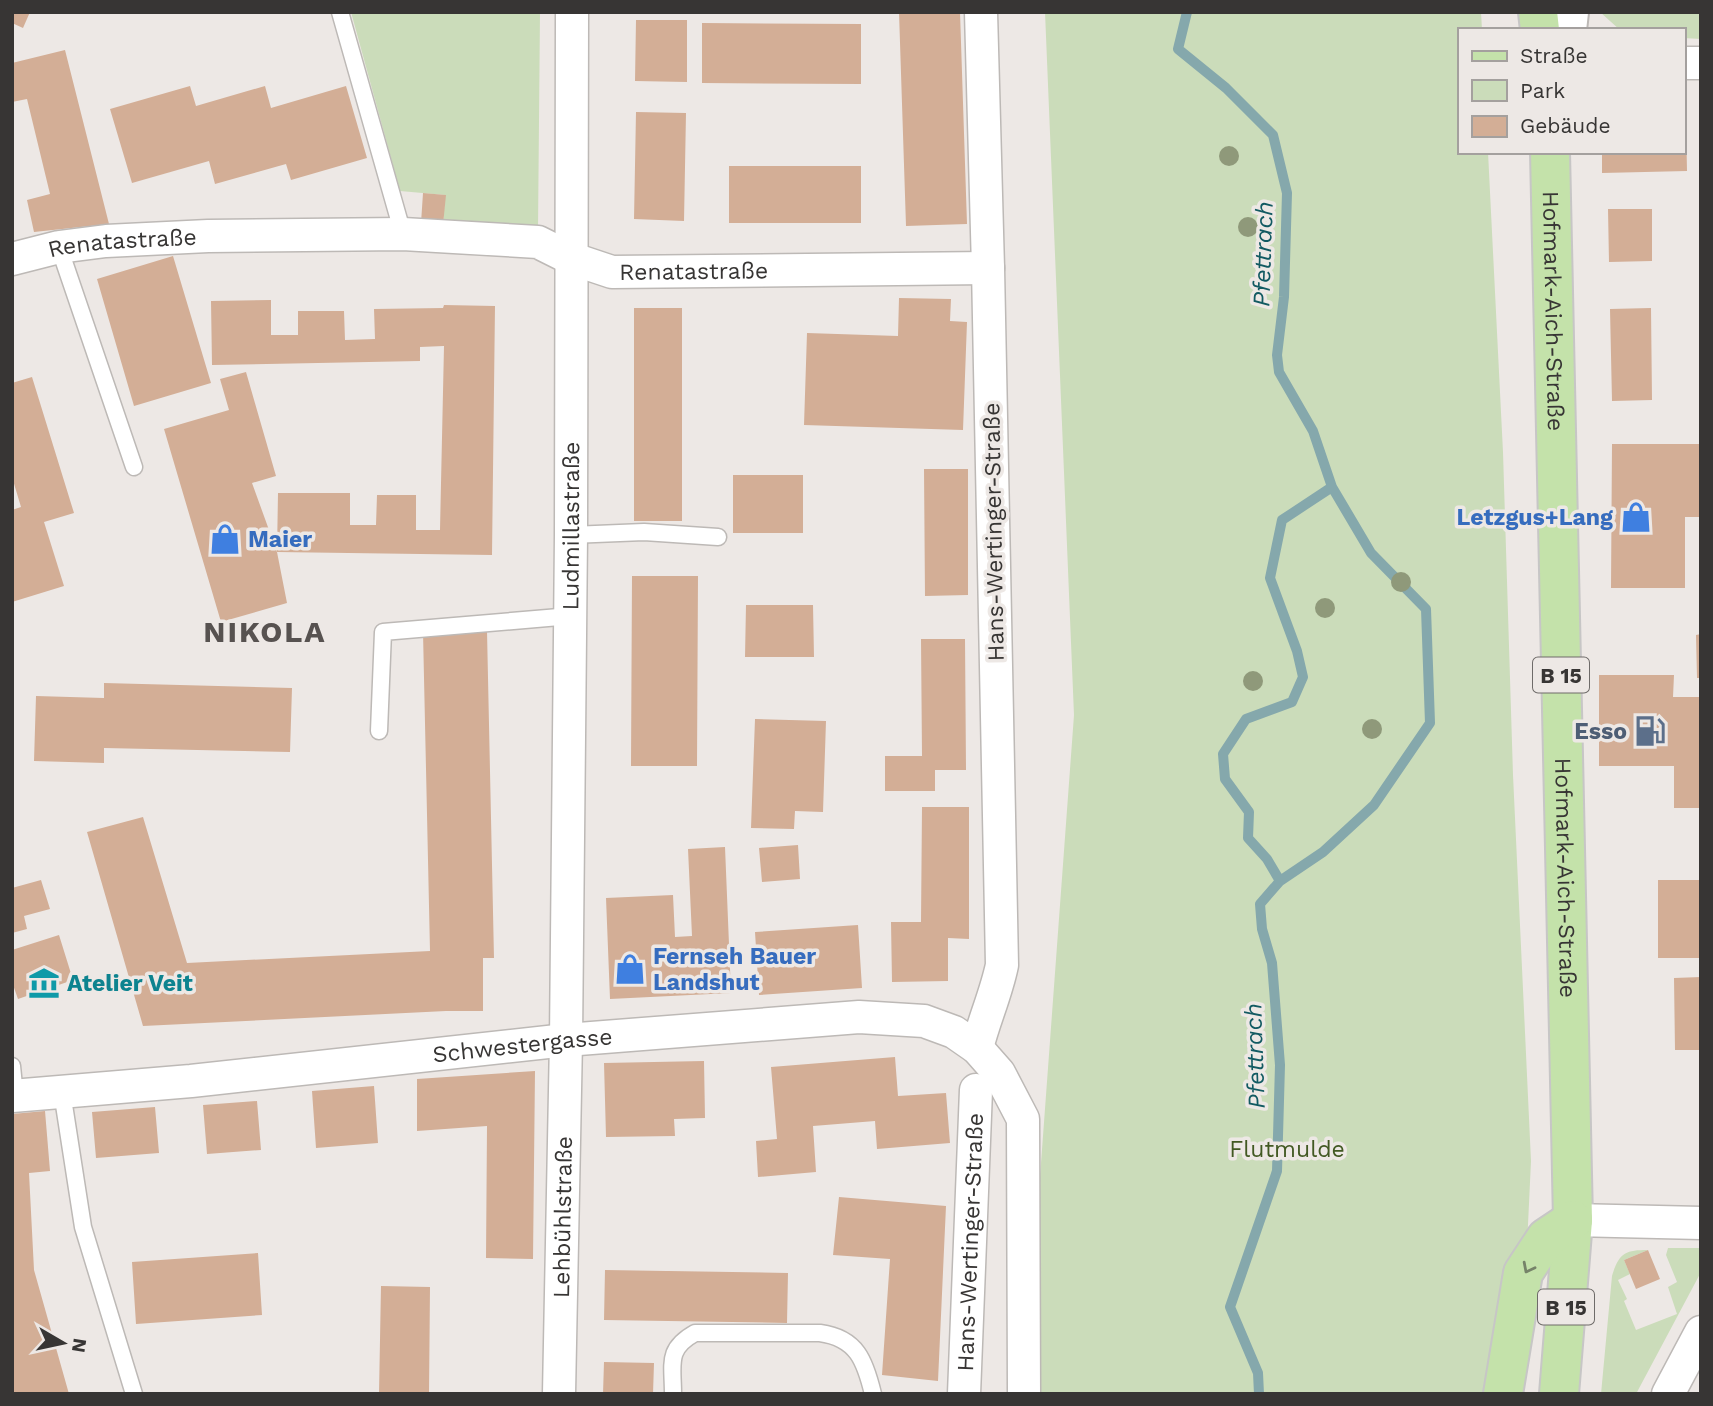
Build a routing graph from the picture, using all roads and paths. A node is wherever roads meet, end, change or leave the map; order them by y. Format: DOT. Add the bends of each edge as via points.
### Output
graph roads {
  1 [pos="340,12"];
  2 [pos="572,12"];
  3 [pos="981,12"];
  4 [pos="1550,154"];
  5 [pos="403,234"];
  6 [pos="59,247"];
  7 [pos="570,258"];
  8 [pos="12,259"];
  9 [pos="988,268"];
  10 [pos="134,467"];
  11 [pos="572,535"];
  12 [pos="718,537"];
  13 [pos="571,615"];
  14 [pos="379,731"];
  15 [pos="566,1040"];
  16 [pos="977,1048"];
  17 [pos="13,1086"];
  18 [pos="976,1090"];
  19 [pos="62,1091"];
  20 [pos="1573,1220"];
  21 [pos="1701,1223"];
  22 [pos="1701,1332"];
  23 [pos="134,1394"];
  24 [pos="559,1394"];
  25 [pos="673,1394"];
  26 [pos="873,1394"];
  27 [pos="964,1394"];
  28 [pos="1024,1394"];
  29 [pos="1503,1394"];
  30 [pos="1559,1394"];
  31 [pos="1668,1394"];
  1 -- 5 [label="lane"];
  2 -- 7 [label="street, Ludmillastraße"];
  3 -- 9 [label="street, Hans-Wertinger-Straße"];
  4 -- 20 [label="main road, Hofmark-Aich-Straße / B 15"];
  5 -- 6 [label="street, Renatastraße" via="208,236"];
  5 -- 7 [label="street, Renatastraße" via="538,242"];
  6 -- 8 [label="street, Renatastraße"];
  6 -- 10 [label="lane"];
  7 -- 9 [label="street, Renatastraße" via="612,272"];
  7 -- 11 [label="street, Ludmillastraße"];
  9 -- 16 [label="street, Hans-Wertinger-Straße" via="1002,965"];
  11 -- 12 [label="lane" via="644,532"];
  11 -- 13 [label="street, Ludmillastraße"];
  13 -- 14 [label="lane" via="383,632"];
  13 -- 15 [label="street, Ludmillastraße"];
  15 -- 16 [label="street, Schwestergasse" via="859,1017 924,1021 954,1032"];
  15 -- 19 [label="street, Schwestergasse"];
  15 -- 24 [label="street, Lehbühlstraße"];
  16 -- 28 [label="street, Schwestergasse" via="999,1073 1023,1119"];
  17 -- 19 [label="street, Schwestergasse"];
  18 -- 27 [label="street, Hans-Wertinger-Straße"];
  19 -- 23 [label="lane" via="83,1227"];
  20 -- 21 [label="street"];
  20 -- 29 [label="main road, one-way" via="1546,1238 1523,1273"];
  20 -- 30 [label="main road, Hofmark-Aich-Straße / B 15"];
  22 -- 31 [label="street"];
  25 -- 26 [label="lane" via="674,1354 681,1342 695,1334 820,1333 837,1335 851,1345 867,1368"];
}
